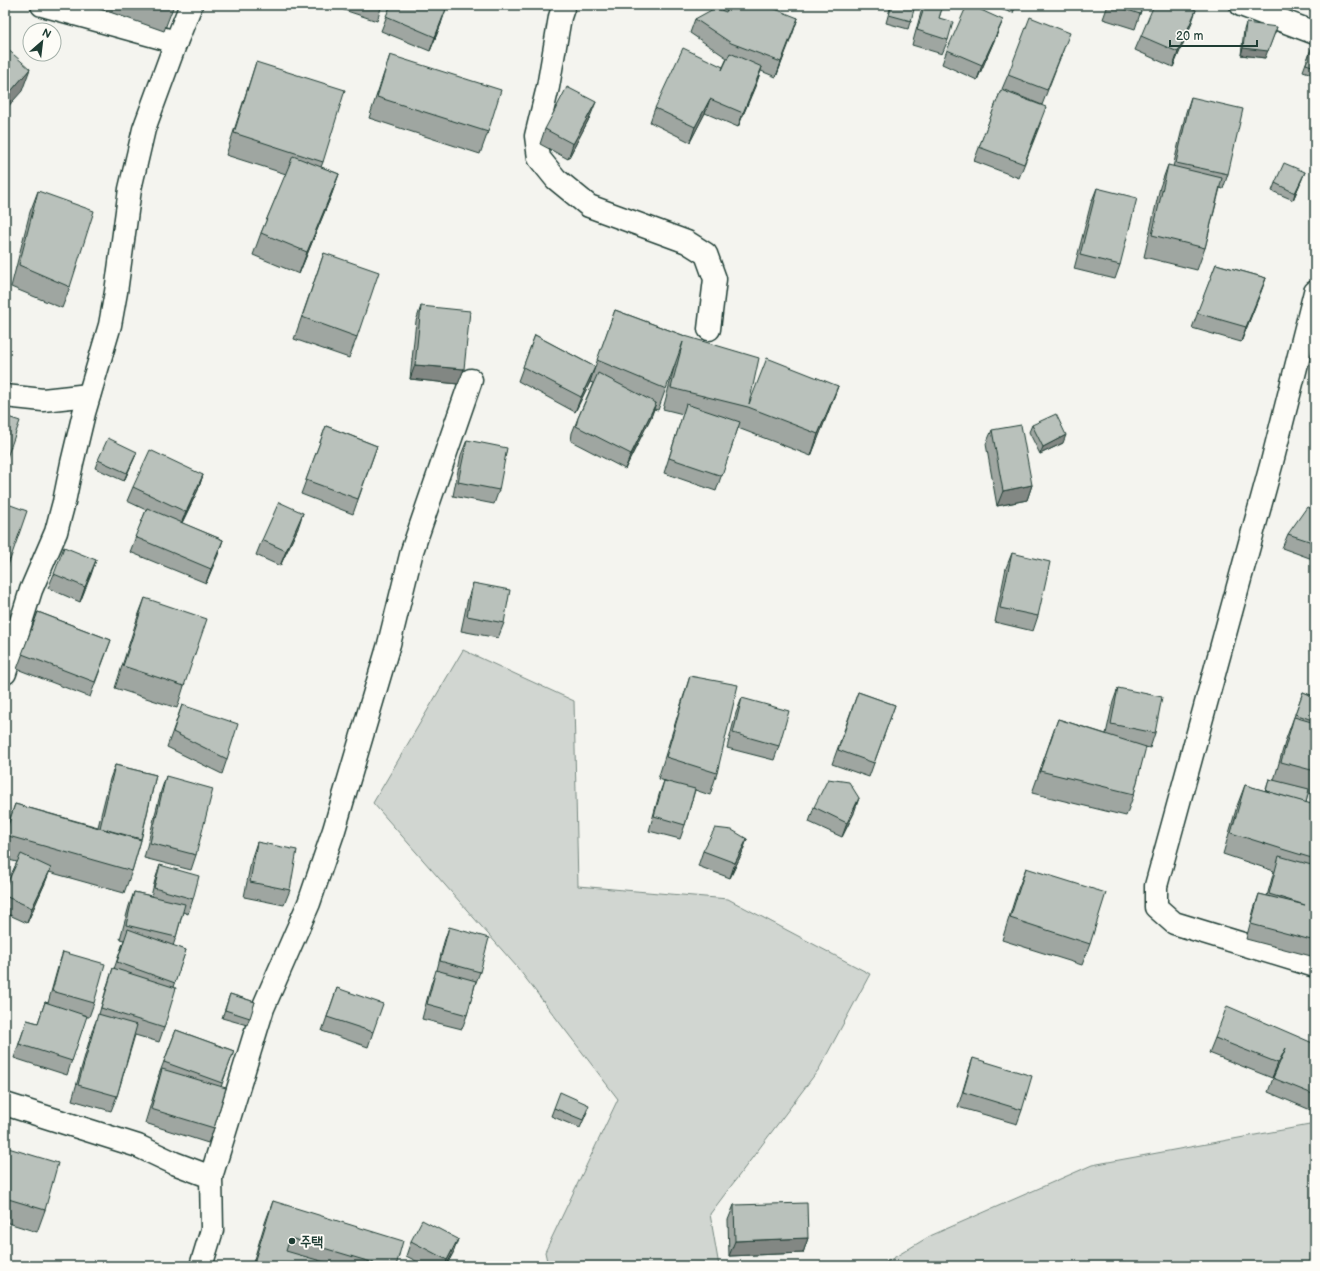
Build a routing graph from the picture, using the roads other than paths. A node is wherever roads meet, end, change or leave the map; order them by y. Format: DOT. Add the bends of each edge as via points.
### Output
graph roads {
  1 [pos="42,5"];
  2 [pos="191,5"];
  3 [pos="564,5"];
  4 [pos="1241,5"];
  5 [pos="1315,32"];
  6 [pos="176,42"];
  7 [pos="1315,292"];
  8 [pos="709,329"];
  9 [pos="470,380"];
  10 [pos="5,396"];
  11 [pos="89,396"];
  12 [pos="5,673"];
  13 [pos="1315,966"];
  14 [pos="5,1104"];
  15 [pos="211,1177"];
  16 [pos="201,1266"];
  1 -- 6 [label="street"];
  2 -- 6 [label="street"];
  3 -- 8 [label="street" via="536,136 539,158 556,180 589,206 687,242 706,254 715,279"];
  4 -- 5 [label="street"];
  6 -- 11 [label="street" via="144,129 130,189 110,324"];
  7 -- 13 [label="street" via="1272,462 1156,886 1156,907 1174,923"];
  9 -- 15 [label="street" via="412,551 389,644 334,830 309,903 263,1008"];
  10 -- 11 [label="street" via="43,400"];
  11 -- 12 [label="street" via="56,532 31,590"];
  14 -- 15 [label="street" via="138,1146"];
  15 -- 16 [label="street" via="212,1230"];
}
